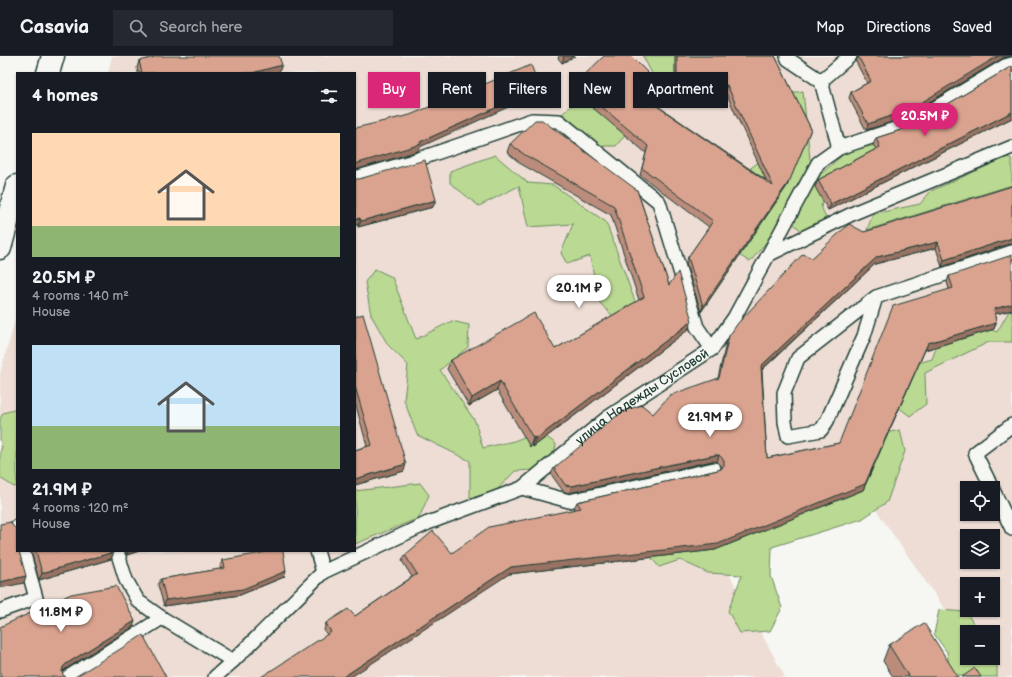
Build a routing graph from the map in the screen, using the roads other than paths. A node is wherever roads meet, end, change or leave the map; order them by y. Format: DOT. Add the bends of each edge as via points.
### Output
graph roads {
  1 [pos="53,56"];
  2 [pos="787,56"];
  3 [pos="850,56"];
  4 [pos="1012,64"];
  5 [pos="48,72"];
  6 [pos="821,81"];
  7 [pos="1012,147"];
  8 [pos="839,148"];
  9 [pos="356,178"];
  10 [pos="16,190"];
  11 [pos="0,248"];
  12 [pos="1012,252"];
  13 [pos="768,255"];
  14 [pos="876,297"];
  15 [pos="712,349"];
  16 [pos="1012,424"];
  17 [pos="714,469"];
  18 [pos="988,481"];
  19 [pos="522,488"];
  20 [pos="1000,505"];
  21 [pos="1012,529"];
  22 [pos="23,552"];
  23 [pos="117,552"];
  24 [pos="317,552"];
  25 [pos="323,572"];
  26 [pos="0,611"];
  27 [pos="162,618"];
  28 [pos="233,661"];
  29 [pos="68,677"];
  30 [pos="215,677"];
  1 -- 5 [label="main road"];
  2 -- 6 [label="lane"];
  3 -- 6 [label="lane"];
  4 -- 8 [label="lane, улица Надежды Сусловой" via="920,117 895,129"];
  6 -- 8 [label="lane"];
  7 -- 13 [label="lane" via="856,212"];
  8 -- 13 [label="lane, улица Надежды Сусловой" via="818,163"];
  9 -- 15 [label="lane" via="532,120 559,121 659,202 697,327"];
  10 -- 11 [label="main road"];
  12 -- 14 [label="lane"];
  13 -- 15 [label="lane, улица Надежды Сусловой" via="734,318"];
  14 -- 14 [label="lane" via="798,358 784,393 788,436 821,430 827,421 864,336"];
  15 -- 19 [label="lane, улица Надежды Сусловой" via="607,418"];
  16 -- 18 [label="lane" via="975,453"];
  17 -- 19 [label="lane" via="569,501"];
  19 -- 25 [label="lane, улица Надежды Сусловой" via="428,523"];
  20 -- 21 [label="lane"];
  22 -- 26 [label="lane" via="36,598"];
  23 -- 27 [label="lane" via="126,580 138,601"];
  24 -- 25 [label="lane"];
  25 -- 28 [label="lane, улица Надежды Сусловой"];
  27 -- 28 [label="lane"];
  27 -- 29 [label="lane"];
  28 -- 30 [label="lane, улица Надежды Сусловой"];
}
